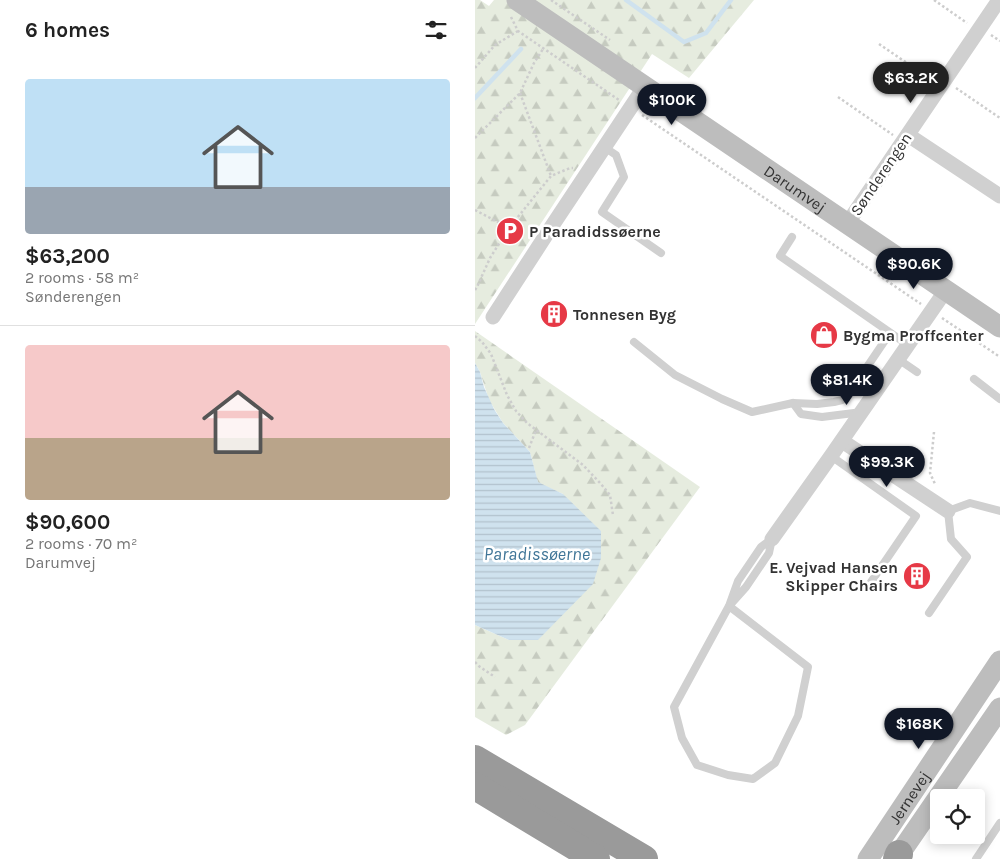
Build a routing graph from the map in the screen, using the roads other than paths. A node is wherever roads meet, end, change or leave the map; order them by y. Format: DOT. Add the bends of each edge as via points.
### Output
graph roads {
  1 [pos="999,0"];
  2 [pos="514,7"];
  3 [pos="645,86"];
  4 [pos="906,139"];
  5 [pos="604,147"];
  6 [pos="1000,196"];
  7 [pos="847,224"];
  8 [pos="792,237"];
  9 [pos="661,254"];
  10 [pos="946,290"];
  11 [pos="493,317"];
  12 [pos="1000,327"];
  13 [pos="890,333"];
  14 [pos="634,342"];
  15 [pos="908,345"];
  16 [pos="898,359"];
  17 [pos="917,372"];
  18 [pos="974,379"];
  19 [pos="1000,399"];
  20 [pos="793,403"];
  21 [pos="862,412"];
  22 [pos="842,441"];
  23 [pos="831,456"];
  24 [pos="947,511"];
  25 [pos="1000,511"];
  26 [pos="772,539"];
  27 [pos="871,582"];
  28 [pos="729,606"];
  29 [pos="929,613"];
  30 [pos="1000,661"];
  31 [pos="1000,708"];
  32 [pos="475,759"];
  33 [pos="475,786"];
  34 [pos="1000,823"];
  35 [pos="897,857"];
  36 [pos="597,859"];
  37 [pos="644,859"];
  38 [pos="867,859"];
  39 [pos="976,859"];
  1 -- 4 [label="street, Sønderengen"];
  2 -- 3 [label="street, Darumvej"];
  3 -- 5 [label="street"];
  3 -- 7 [label="street, Darumvej"];
  4 -- 6 [label="street"];
  4 -- 7 [label="street, Sønderengen"];
  5 -- 9 [label="lane" via="616,155 624,177 602,212"];
  5 -- 11 [label="street"];
  7 -- 10 [label="street, Darumvej"];
  8 -- 13 [label="lane" via="780,256"];
  10 -- 12 [label="street, Darumvej"];
  10 -- 15 [label="street"];
  13 -- 15 [label="lane"];
  13 -- 20 [label="lane" via="842,400"];
  14 -- 20 [label="lane" via="675,375 752,412"];
  15 -- 16 [label="street"];
  16 -- 17 [label="lane"];
  16 -- 21 [label="street"];
  18 -- 19 [label="lane"];
  20 -- 21 [label="lane" via="801,414 822,417"];
  21 -- 22 [label="street"];
  22 -- 23 [label="street"];
  22 -- 24 [label="street"];
  23 -- 26 [label="street"];
  23 -- 27 [label="lane" via="916,516"];
  24 -- 25 [label="lane" via="970,503"];
  24 -- 29 [label="lane" via="951,539 967,557"];
  26 -- 28 [label="lane" via="761,547 738,581"];
  28 -- 28 [label="lane" via="674,707 682,738 697,765 753,780 775,763 798,716 808,668"];
  30 -- 38 [label="street, Jernevej"];
  31 -- 35 [label="street, Jernevej"];
  32 -- 37 [label="highway"];
  33 -- 36 [label="highway"];
  34 -- 39 [label="lane"];
}
